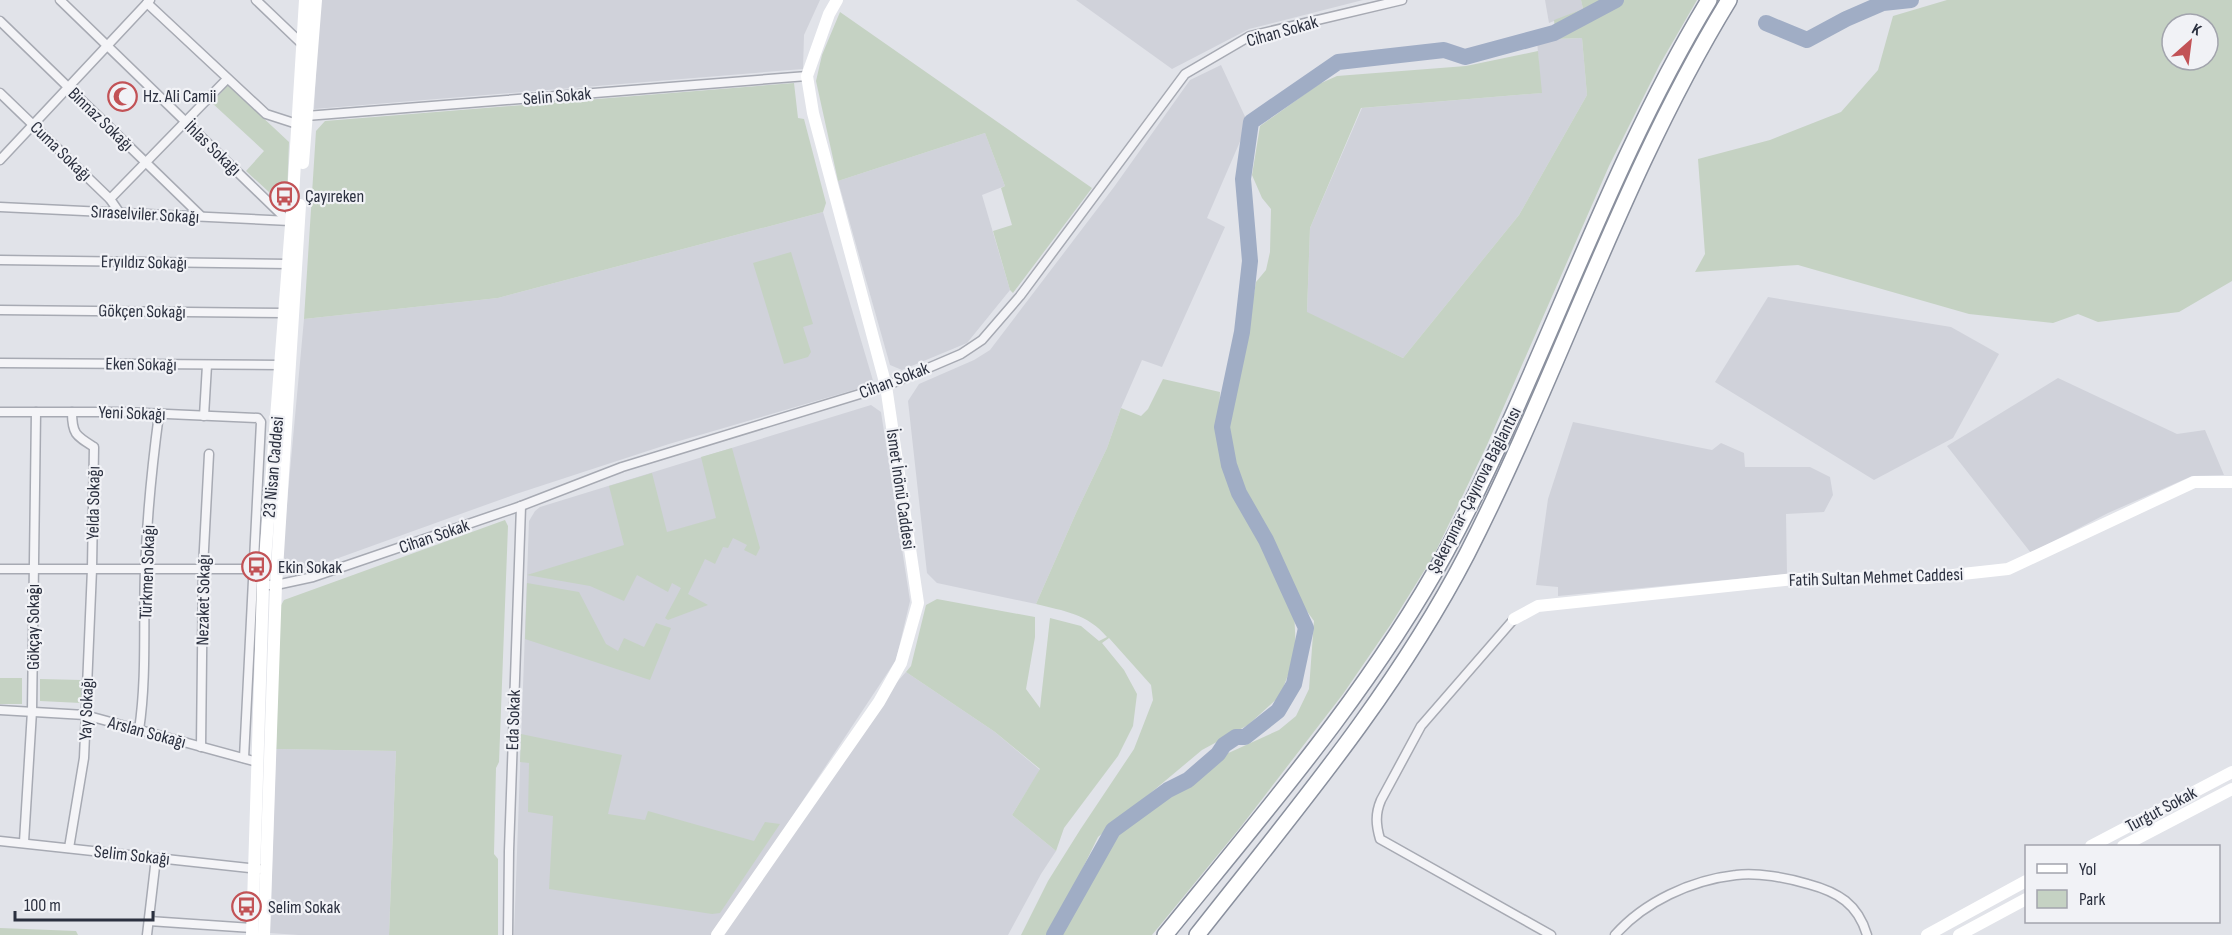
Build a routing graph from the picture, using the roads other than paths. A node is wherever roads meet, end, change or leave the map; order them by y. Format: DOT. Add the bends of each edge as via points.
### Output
graph roads {
  1 [pos="256,0"];
  2 [pos="305,0"];
  3 [pos="316,0"];
  4 [pos="837,0"];
  5 [pos="1402,0"];
  6 [pos="1709,0"];
  7 [pos="1729,0"];
  8 [pos="64,1"];
  9 [pos="149,2"];
  10 [pos="0,21"];
  11 [pos="301,42"];
  12 [pos="107,46"];
  13 [pos="807,76"];
  14 [pos="227,79"];
  15 [pos="68,87"];
  16 [pos="0,93"];
  17 [pos="301,120"];
  18 [pos="185,121"];
  19 [pos="33,124"];
  20 [pos="0,160"];
  21 [pos="146,162"];
  22 [pos="110,199"];
  23 [pos="0,207"];
  24 [pos="119,212"];
  25 [pos="201,216"];
  26 [pos="289,221"];
  27 [pos="0,260"];
  28 [pos="288,264"];
  29 [pos="0,310"];
  30 [pos="284,313"];
  31 [pos="0,363"];
  32 [pos="207,365"];
  33 [pos="281,365"];
  34 [pos="886,386"];
  35 [pos="0,412"];
  36 [pos="36,412"];
  37 [pos="72,412"];
  38 [pos="159,414"];
  39 [pos="204,416"];
  40 [pos="209,454"];
  41 [pos="2232,482"];
  42 [pos="520,506"];
  43 [pos="203,568"];
  44 [pos="0,569"];
  45 [pos="33,569"];
  46 [pos="92,569"];
  47 [pos="145,569"];
  48 [pos="253,569"];
  49 [pos="269,585"];
  50 [pos="1514,619"];
  51 [pos="0,710"];
  52 [pos="32,711"];
  53 [pos="85,715"];
  54 [pos="139,730"];
  55 [pos="201,747"];
  56 [pos="244,758"];
  57 [pos="257,762"];
  58 [pos="2232,772"];
  59 [pos="2232,789"];
  60 [pos="0,841"];
  61 [pos="24,842"];
  62 [pos="2093,845"];
  63 [pos="2125,845"];
  64 [pos="69,848"];
  65 [pos="156,858"];
  66 [pos="259,869"];
  67 [pos="2025,882"];
  68 [pos="2025,900"];
  69 [pos="148,921"];
  70 [pos="252,931"];
  71 [pos="147,935"];
  72 [pos="264,935"];
  73 [pos="508,935"];
  74 [pos="717,935"];
  75 [pos="1165,935"];
  76 [pos="1197,935"];
  77 [pos="1551,935"];
  78 [pos="1615,935"];
  79 [pos="1867,935"];
  80 [pos="1927,935"];
  81 [pos="1959,935"];
  1 -- 11 [label="street"];
  2 -- 11 [label="street, 23 Nisan Caddesi"];
  3 -- 17 [label="street, 23 Nisan Caddesi"];
  4 -- 13 [label="street, İsmet İnönü Caddesi"];
  5 -- 34 [label="street, Cihan Sokak" via="1250,36 1185,74 1020,296 982,340 961,354"];
  6 -- 75 [label="highway, Şekerpınar-Çayırova Bağlantısı" via="1624,161 1503,437 1444,555 1346,707"];
  7 -- 76 [label="highway, Şekerpınar-Çayırova Bağlantısı" via="1682,83 1624,200 1518,448 1443,598 1362,724"];
  8 -- 12 [label="street, İhlas Sokağı"];
  9 -- 12 [label="street"];
  9 -- 14 [label="street"];
  10 -- 15 [label="street, Binnaz Sokağı"];
  11 -- 17 [label="street, 23 Nisan Caddesi"];
  12 -- 15 [label="street"];
  12 -- 18 [label="street, İhlas Sokağı"];
  13 -- 17 [label="street, Selin Sokak"];
  13 -- 34 [label="street, İsmet İnönü Caddesi" via="813,113"];
  14 -- 17 [label="street" via="266,114"];
  14 -- 18 [label="street"];
  15 -- 19 [label="street"];
  15 -- 21 [label="street, Binnaz Sokağı"];
  16 -- 19 [label="street, Cuma Sokağı"];
  17 -- 26 [label="street, 23 Nisan Caddesi"];
  17 -- 49 [label="street, 23 Nisan Caddesi"];
  18 -- 21 [label="street"];
  18 -- 26 [label="street, İhlas Sokağı"];
  19 -- 20 [label="street"];
  19 -- 22 [label="street, Cuma Sokağı"];
  21 -- 22 [label="street"];
  21 -- 25 [label="street, Binnaz Sokağı"];
  22 -- 24 [label="street, Cuma Sokağı"];
  23 -- 24 [label="street, Sıraselviler Sokağı"];
  24 -- 25 [label="street, Sıraselviler Sokağı"];
  25 -- 26 [label="street, Sıraselviler Sokağı"];
  26 -- 28 [label="street, 23 Nisan Caddesi"];
  27 -- 28 [label="street, Eryıldız Sokağı"];
  28 -- 30 [label="street, 23 Nisan Caddesi"];
  29 -- 30 [label="street, Gökçen Sokağı"];
  30 -- 33 [label="street, 23 Nisan Caddesi"];
  31 -- 32 [label="street, Eken Sokağı"];
  32 -- 33 [label="street, Eken Sokağı"];
  32 -- 39 [label="street"];
  33 -- 49 [label="street, 23 Nisan Caddesi"];
  34 -- 42 [label="street, Cihan Sokak" via="622,467"];
  34 -- 74 [label="street, İsmet İnönü Caddesi" via="918,603 901,663 879,702"];
  35 -- 36 [label="street, Yeni Sokağı"];
  36 -- 37 [label="street, Yeni Sokağı"];
  36 -- 45 [label="street, Gökçay Sokağı"];
  37 -- 38 [label="street, Yeni Sokağı"];
  37 -- 46 [label="street, Yelda Sokağı" via="76,436 94,447"];
  38 -- 39 [label="street, Yeni Sokağı"];
  38 -- 47 [label="street, Türkmen Sokağı"];
  39 -- 48 [label="street, Yeni Sokağı" via="258,418 261,422"];
  40 -- 43 [label="street, Nezaket Sokağı"];
  41 -- 50 [label="street, Fatih Sultan Mehmet Caddesi" via="2194,483 2008,569 1926,578 1794,579 1538,606"];
  42 -- 49 [label="street, Cihan Sokak" via="313,577"];
  42 -- 73 [label="street, Eda Sokak"];
  43 -- 47 [label="street"];
  43 -- 48 [label="street"];
  43 -- 55 [label="street, Nezaket Sokağı"];
  44 -- 45 [label="street"];
  45 -- 46 [label="street"];
  45 -- 52 [label="street, Gökçay Sokağı"];
  46 -- 47 [label="street"];
  46 -- 53 [label="street, Yay Sokağı"];
  47 -- 54 [label="street, Türkmen Sokağı" via="144,696"];
  48 -- 56 [label="street"];
  49 -- 57 [label="street, 23 Nisan Caddesi"];
  49 -- 66 [label="street, 23 Nisan Caddesi"];
  50 -- 77 [label="street" via="1420,726 1376,811 1376,827 1380,839"];
  51 -- 52 [label="street, Arslan Sokağı"];
  52 -- 53 [label="street, Arslan Sokağı"];
  52 -- 61 [label="street, Gökçay Sokağı"];
  53 -- 54 [label="street, Arslan Sokağı"];
  53 -- 64 [label="street, Yay Sokağı" via="84,759"];
  54 -- 55 [label="street, Arslan Sokağı"];
  55 -- 56 [label="street, Arslan Sokağı"];
  56 -- 57 [label="street, Arslan Sokağı"];
  57 -- 66 [label="street, 23 Nisan Caddesi"];
  58 -- 62 [label="street, Turgut Sokak"];
  59 -- 63 [label="street, Turgut Sokak"];
  60 -- 61 [label="street, Selim Sokağı"];
  61 -- 64 [label="street, Selim Sokağı"];
  64 -- 65 [label="street, Selim Sokağı"];
  65 -- 66 [label="street, Selim Sokağı"];
  65 -- 69 [label="street"];
  66 -- 70 [label="street, 23 Nisan Caddesi"];
  66 -- 72 [label="street, 23 Nisan Caddesi"];
  67 -- 80 [label="street"];
  68 -- 81 [label="street"];
  69 -- 70 [label="street"];
  69 -- 71 [label="street"];
  78 -- 79 [label="street" via="1627,921 1671,893 1737,874 1791,879 1845,898 1863,922"];
}
